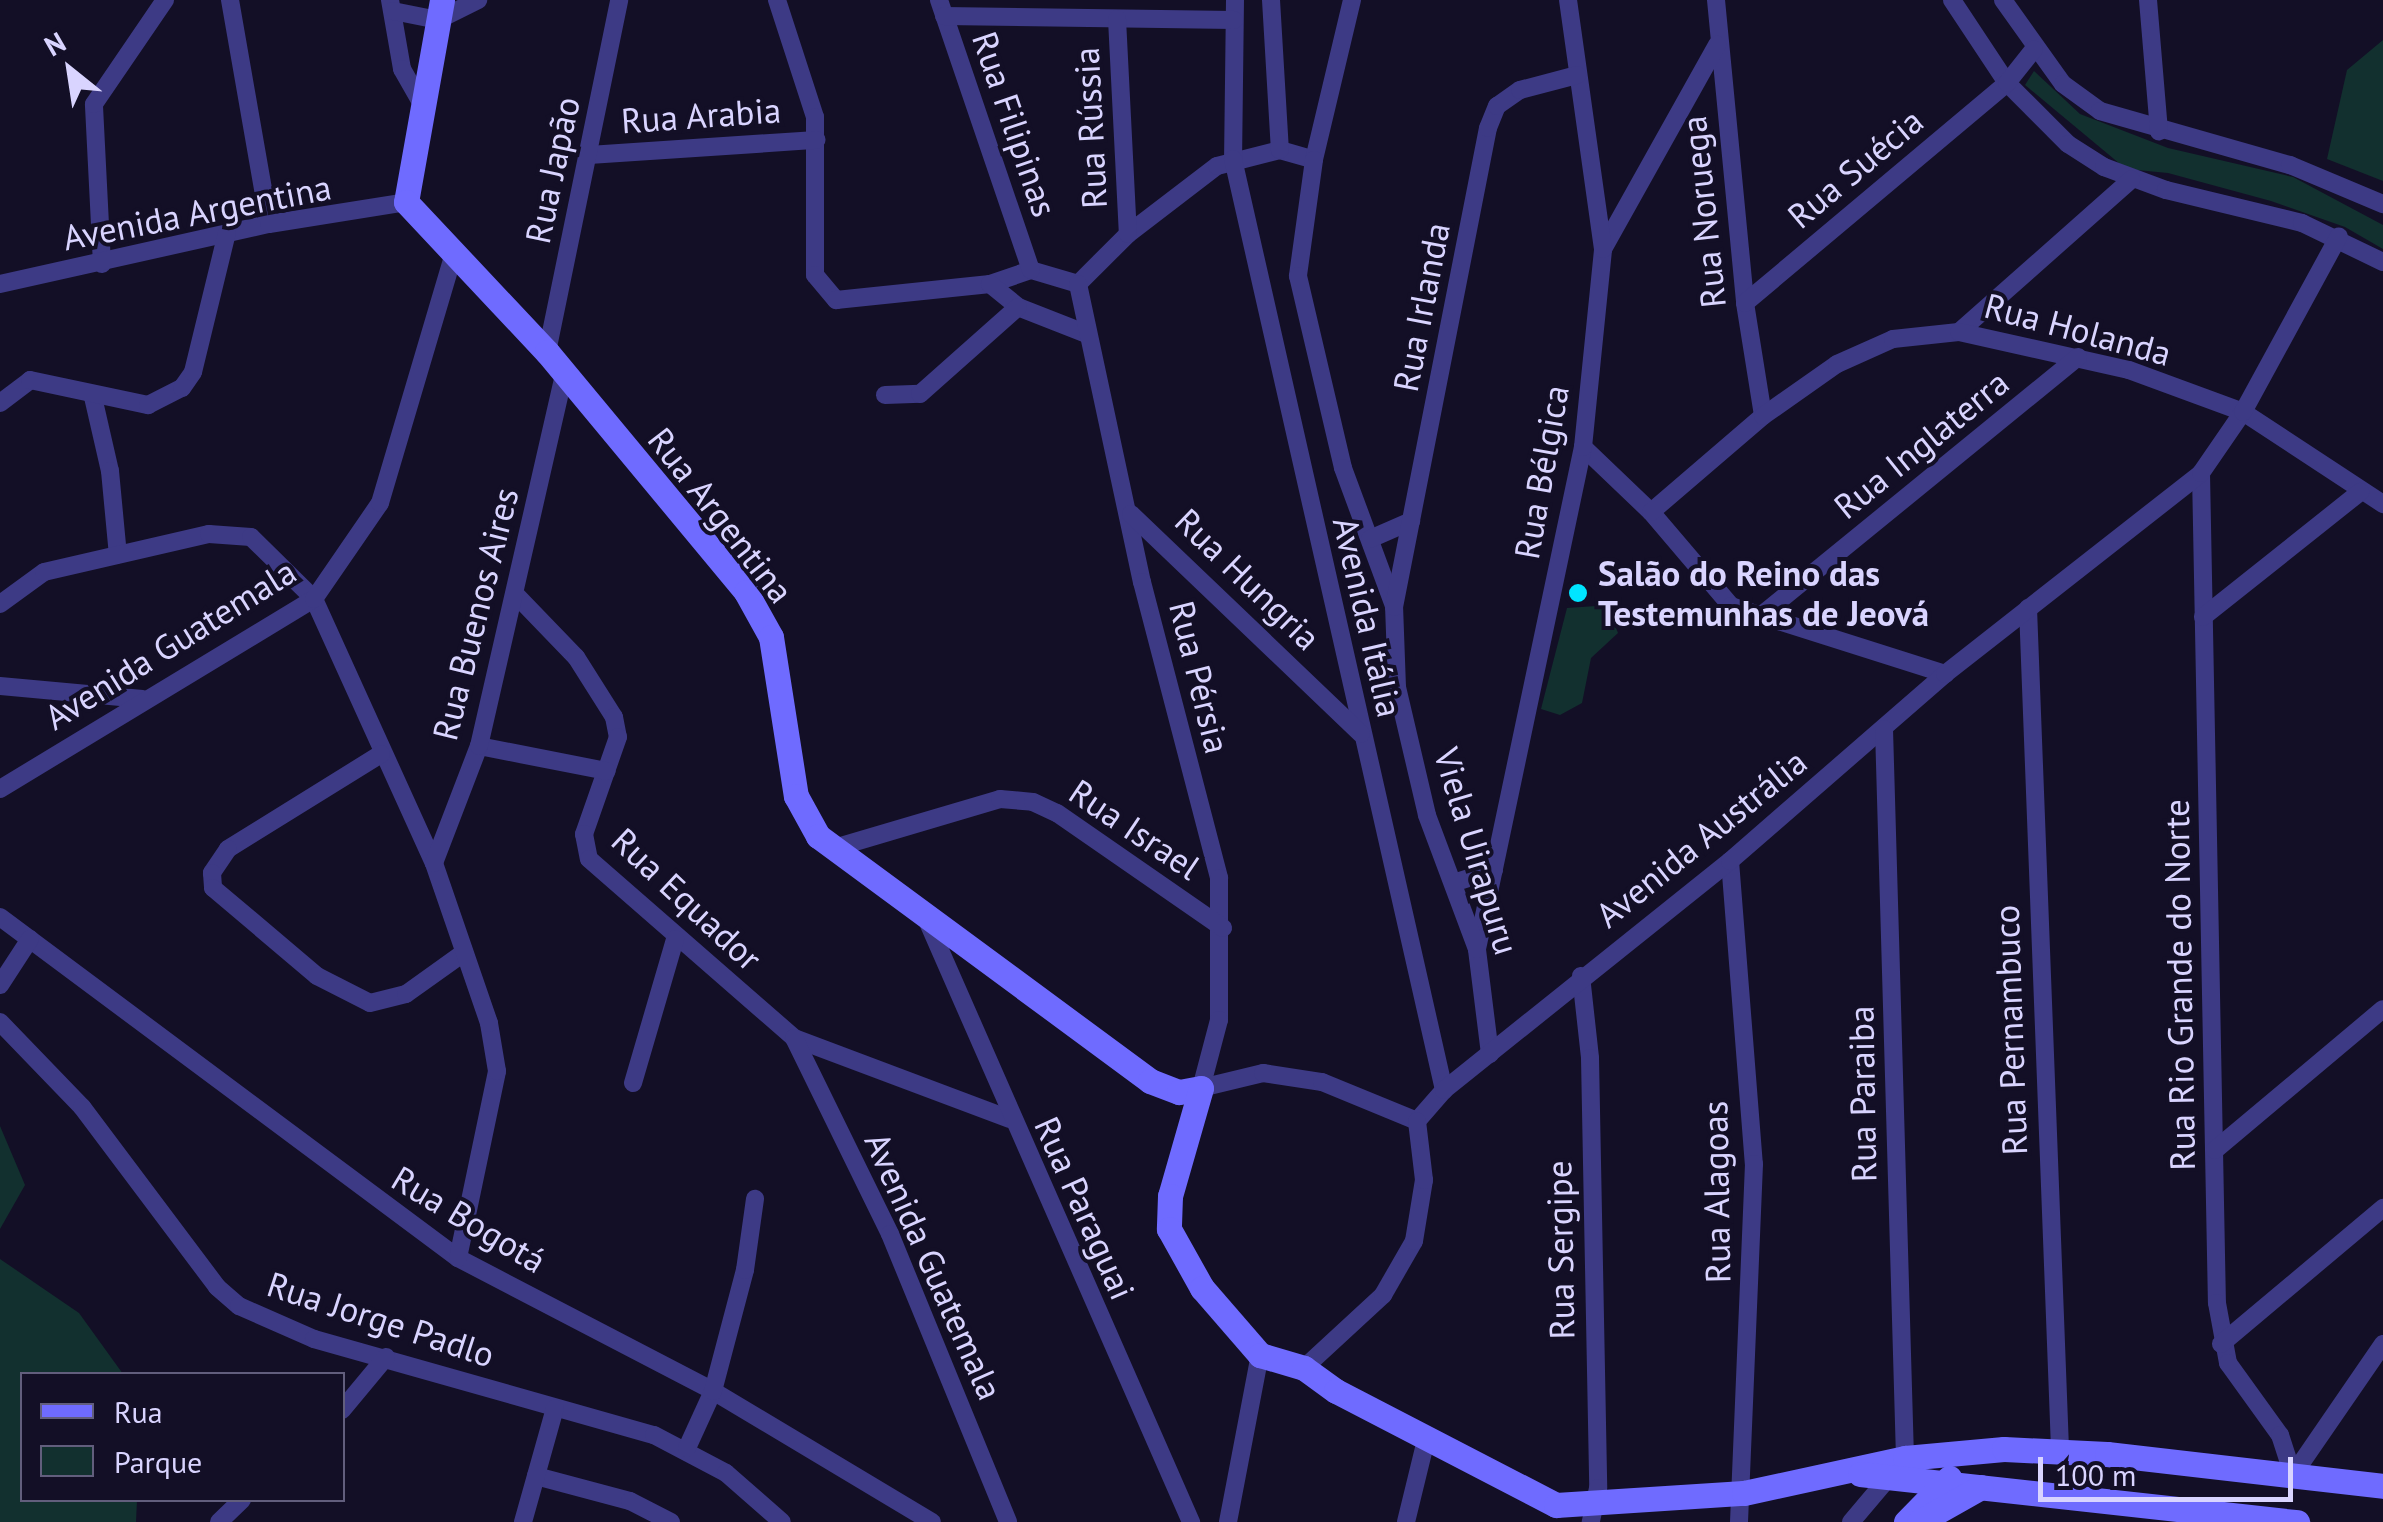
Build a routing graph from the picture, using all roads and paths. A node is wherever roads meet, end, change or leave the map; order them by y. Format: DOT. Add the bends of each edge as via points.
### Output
graph roads {
  1 [pos="165,0"];
  2 [pos="230,0"];
  3 [pos="478,0"];
  4 [pos="619,0"];
  5 [pos="777,0"];
  6 [pos="1099,0"];
  7 [pos="1235,0"];
  8 [pos="1270,0"];
  9 [pos="1352,0"];
  10 [pos="1568,0"];
  11 [pos="1716,0"];
  12 [pos="1952,0"];
  13 [pos="2003,0"];
  14 [pos="2148,0"];
  15 [pos="392,6"];
  16 [pos="941,8"];
  17 [pos="440,10"];
  18 [pos="1112,19"];
  19 [pos="1234,20"];
  20 [pos="1717,44"];
  21 [pos="2034,50"];
  22 [pos="1577,74"];
  23 [pos="2007,83"];
  24 [pos="423,106"];
  25 [pos="2159,132"];
  26 [pos="817,140"];
  27 [pos="1280,150"];
  28 [pos="589,155"];
  29 [pos="1232,159"];
  30 [pos="1314,160"];
  31 [pos="2131,180"];
  32 [pos="406,202"];
  33 [pos="2383,204"];
  34 [pos="269,224"];
  35 [pos="226,233"];
  36 [pos="1128,234"];
  37 [pos="2339,236"];
  38 [pos="1603,250"];
  39 [pos="453,257"];
  40 [pos="2383,262"];
  41 [pos="102,264"];
  42 [pos="1031,270"];
  43 [pos="0,284"];
  44 [pos="990,284"];
  45 [pos="1078,284"];
  46 [pos="1745,304"];
  47 [pos="1018,307"];
  48 [pos="1959,332"];
  49 [pos="1087,334"];
  50 [pos="547,352"];
  51 [pos="2078,358"];
  52 [pos="564,376"];
  53 [pos="885,395"];
  54 [pos="93,396"];
  55 [pos="0,403"];
  56 [pos="2243,412"];
  57 [pos="1763,416"];
  58 [pos="1583,447"];
  59 [pos="2200,473"];
  60 [pos="2360,492"];
  61 [pos="2383,504"];
  62 [pos="1651,512"];
  63 [pos="1131,514"];
  64 [pos="1411,521"];
  65 [pos="1370,539"];
  66 [pos="118,555"];
  67 [pos="517,596"];
  68 [pos="314,599"];
  69 [pos="0,604"];
  70 [pos="1394,607"];
  71 [pos="2028,608"];
  72 [pos="2204,617"];
  73 [pos="1758,618"];
  74 [pos="1945,674"];
  75 [pos="0,686"];
  76 [pos="142,699"];
  77 [pos="1884,729"];
  78 [pos="1361,735"];
  79 [pos="479,746"];
  80 [pos="381,754"];
  81 [pos="607,770"];
  82 [pos="0,789"];
  83 [pos="832,848"];
  84 [pos="1730,861"];
  85 [pos="434,864"];
  86 [pos="1494,870"];
  87 [pos="1453,884"];
  88 [pos="2,917"];
  89 [pos="926,918"];
  90 [pos="1223,928"];
  91 [pos="30,939"];
  92 [pos="675,939"];
  93 [pos="1478,950"];
  94 [pos="462,954"];
  95 [pos="1581,976"];
  96 [pos="0,986"];
  97 [pos="2383,1008"];
  98 [pos="0,1022"];
  99 [pos="794,1038"];
  100 [pos="1490,1054"];
  101 [pos="633,1083"];
  102 [pos="1201,1088"];
  103 [pos="1444,1090"];
  104 [pos="1010,1120"];
  105 [pos="1416,1120"];
  106 [pos="2215,1150"];
  107 [pos="754,1198"];
  108 [pos="2383,1208"];
  109 [pos="458,1258"];
  110 [pos="2221,1344"];
  111 [pos="2383,1344"];
  112 [pos="1260,1354"];
  113 [pos="386,1357"];
  114 [pos="1304,1368"];
  115 [pos="713,1391"];
  116 [pos="345,1406"];
  117 [pos="555,1408"];
  118 [pos="1426,1440"];
  119 [pos="687,1448"];
  120 [pos="1997,1449"];
  121 [pos="2060,1450"];
  122 [pos="1904,1458"];
  123 [pos="1857,1473"];
  124 [pos="2293,1474"];
  125 [pos="536,1476"];
  126 [pos="1886,1481"];
  127 [pos="1941,1484"];
  128 [pos="2383,1486"];
  129 [pos="1990,1488"];
  130 [pos="1744,1492"];
  131 [pos="240,1502"];
  132 [pos="1593,1514"];
  133 [pos="219,1522"];
  134 [pos="523,1522"];
  135 [pos="671,1522"];
  136 [pos="782,1522"];
  137 [pos="932,1522"];
  138 [pos="1008,1522"];
  139 [pos="1191,1522"];
  140 [pos="1228,1522"];
  141 [pos="1406,1522"];
  142 [pos="1739,1522"];
  143 [pos="1851,1522"];
  144 [pos="1906,1522"];
  145 [pos="1919,1522"];
  146 [pos="2297,1522"];
  1 -- 41 [label="street" via="94,104"];
  2 -- 34 [label="street"];
  3 -- 17 [label="street"];
  4 -- 28 [label="street, Rua Japão"];
  5 -- 26 [label="street" via="810,93"];
  6 -- 18 [label="street, Rua Rússia"];
  7 -- 19 [label="street, Avenida Itália"];
  8 -- 27 [label="street"];
  9 -- 30 [label="street, Avenida Itália"];
  10 -- 22 [label="street, Rua Bélgica"];
  11 -- 20 [label="street, Rua Noruega"];
  12 -- 23 [label="street"];
  13 -- 21 [label="street"];
  14 -- 25 [label="street"];
  15 -- 17 [label="street"];
  15 -- 24 [label="street" via="402,68"];
  16 -- 18 [label="street"];
  16 -- 42 [label="street, Rua Filipinas"];
  17 -- 24 [label="main road"];
  18 -- 19 [label="street"];
  18 -- 36 [label="street, Rua Rússia"];
  19 -- 29 [label="street, Avenida Itália"];
  20 -- 38 [label="street"];
  20 -- 46 [label="street, Rua Noruega"];
  21 -- 23 [label="street, Rua Suécia"];
  21 -- 25 [label="street" via="2079,100"];
  22 -- 38 [label="street, Rua Bélgica"];
  22 -- 64 [label="street, Rua Irlanda" via="1520,90 1498,106 1488,128"];
  23 -- 31 [label="street" via="2068,144"];
  23 -- 46 [label="street, Rua Suécia"];
  24 -- 32 [label="main road"];
  25 -- 33 [label="street" via="2290,165"];
  26 -- 28 [label="street, Rua Arabia"];
  26 -- 44 [label="street" via="816,275 830,297"];
  27 -- 29 [label="street"];
  27 -- 30 [label="street"];
  28 -- 50 [label="street, Rua Japão"];
  29 -- 36 [label="street"];
  29 -- 78 [label="street, Avenida Itália"];
  30 -- 65 [label="street, Avenida Itália" via="1299,253 1300,294 1343,468"];
  31 -- 37 [label="street"];
  31 -- 48 [label="street"];
  32 -- 34 [label="street, Avenida Argentina"];
  32 -- 39 [label="main road, Rua Argentina"];
  34 -- 35 [label="street, Avenida Argentina"];
  35 -- 41 [label="street, Avenida Argentina"];
  35 -- 54 [label="street" via="193,372 182,388 148,405"];
  36 -- 45 [label="street"];
  37 -- 40 [label="street"];
  37 -- 56 [label="street, Avenida Austrália"];
  38 -- 58 [label="street, Rua Bélgica"];
  39 -- 50 [label="main road, Rua Argentina"];
  39 -- 68 [label="street, Avenida Guatemala" via="380,503"];
  41 -- 43 [label="street, Avenida Argentina"];
  42 -- 44 [label="street"];
  42 -- 45 [label="street"];
  44 -- 47 [label="street"];
  45 -- 49 [label="street, Rua Pérsia"];
  46 -- 57 [label="street, Rua Noruega"];
  47 -- 49 [label="street"];
  47 -- 53 [label="street" via="920,394"];
  48 -- 51 [label="street, Rua Holanda"];
  48 -- 57 [label="street, Rua Holanda" via="1875,344"];
  49 -- 63 [label="street, Rua Pérsia"];
  50 -- 52 [label="main road, Rua Argentina"];
  51 -- 56 [label="street, Rua Holanda"];
  51 -- 73 [label="street, Rua Inglaterra"];
  52 -- 67 [label="street, Rua Buenos Aires"];
  52 -- 83 [label="main road, Rua Argentina" via="764,621 780,668 796,796 805,820"];
  54 -- 55 [label="street" via="30,380"];
  54 -- 66 [label="street" via="110,471"];
  56 -- 59 [label="street, Avenida Austrália"];
  56 -- 60 [label="street, Rua Holanda"];
  57 -- 62 [label="street, Rua Holanda"];
  58 -- 62 [label="street"];
  58 -- 86 [label="street, Rua Bélgica"];
  59 -- 71 [label="street, Avenida Austrália"];
  59 -- 72 [label="street, Rua Rio Grande do Norte"];
  60 -- 61 [label="street, Rua Holanda"];
  60 -- 72 [label="street"];
  62 -- 73 [label="street" via="1706,582 1731,606"];
  63 -- 78 [label="street, Rua Hungria"];
  63 -- 90 [label="street, Rua Pérsia" via="1142,582 1219,878"];
  64 -- 65 [label="street"];
  64 -- 70 [label="street, Rua Irlanda"];
  65 -- 70 [label="street, Avenida Itália"];
  66 -- 68 [label="street" via="209,534 251,537"];
  66 -- 69 [label="street" via="44,572"];
  67 -- 79 [label="street, Rua Buenos Aires"];
  67 -- 81 [label="street, Rua Equador" via="576,657 605,701 618,737"];
  68 -- 76 [label="street, Avenida Guatemala"];
  68 -- 80 [label="street, Rua Buenos Aires"];
  70 -- 87 [label="street, Viela Uirapuru" via="1397,687 1427,816"];
  71 -- 74 [label="street, Avenida Austrália"];
  71 -- 121 [label="street, Rua Pernambuco"];
  72 -- 106 [label="street, Rua Rio Grande do Norte"];
  73 -- 74 [label="street"];
  74 -- 77 [label="street, Avenida Austrália"];
  75 -- 76 [label="street"];
  76 -- 82 [label="street, Avenida Guatemala"];
  77 -- 84 [label="street, Avenida Austrália"];
  77 -- 122 [label="street, Rua Paraiba"];
  78 -- 103 [label="street, Avenida Itália" via="1408,912"];
  79 -- 81 [label="street"];
  79 -- 85 [label="street, Rua Buenos Aires"];
  80 -- 85 [label="street, Rua Buenos Aires"];
  80 -- 94 [label="street" via="228,849 212,873 213,888 317,976 370,1004 406,994"];
  81 -- 92 [label="street, Rua Equador" via="582,848"];
  83 -- 89 [label="main road, Rua Argentina"];
  83 -- 90 [label="street, Rua Israel" via="1000,800 1032,802 1058,813"];
  84 -- 95 [label="street, Avenida Austrália"];
  84 -- 130 [label="street, Rua Alagoas" via="1754,1164"];
  85 -- 94 [label="street, Rua Buenos Aires"];
  86 -- 87 [label="street"];
  86 -- 93 [label="street, Rua Bélgica"];
  87 -- 93 [label="street, Viela Uirapuru"];
  88 -- 91 [label="street, Rua Bogotá"];
  89 -- 102 [label="main road, Rua Argentina" via="1150,1081 1179,1092"];
  89 -- 104 [label="street, Rua Paraguai"];
  90 -- 102 [label="street, Rua Pérsia" via="1220,1020"];
  91 -- 96 [label="street"];
  91 -- 109 [label="street, Rua Bogotá"];
  92 -- 99 [label="street, Rua Equador"];
  92 -- 101 [label="street"];
  93 -- 100 [label="street, Viela Uirapuru"];
  94 -- 109 [label="street, Rua Buenos Aires" via="489,1023 497,1071"];
  95 -- 100 [label="street, Avenida Austrália"];
  95 -- 132 [label="street, Rua Sergipe" via="1590,1058"];
  97 -- 106 [label="street"];
  98 -- 113 [label="street, Rua Jorge Padlo" via="82,1107 228,1296 264,1320"];
  99 -- 104 [label="street, Rua Equador"];
  99 -- 138 [label="street, Avenida Guatemala" via="890,1234"];
  100 -- 103 [label="street, Avenida Austrália"];
  102 -- 105 [label="street" via="1233,1077 1282,1076 1322,1082"];
  102 -- 112 [label="main road" via="1170,1196 1169,1230 1202,1288"];
  103 -- 105 [label="street, Avenida Austrália"];
  104 -- 139 [label="street, Rua Paraguai"];
  105 -- 114 [label="street" via="1424,1180 1414,1240 1383,1295"];
  106 -- 110 [label="street, Rua Rio Grande do Norte"];
  107 -- 115 [label="street" via="745,1270"];
  108 -- 110 [label="street"];
  109 -- 115 [label="street, Rua Bogotá"];
  110 -- 124 [label="street" via="2280,1435"];
  111 -- 124 [label="street"];
  112 -- 114 [label="main road"];
  112 -- 140 [label="street"];
  113 -- 116 [label="street"];
  113 -- 117 [label="street, Rua Jorge Padlo"];
  114 -- 118 [label="main road"];
  115 -- 119 [label="street"];
  115 -- 137 [label="street, Rua Bogotá"];
  117 -- 119 [label="street, Rua Jorge Padlo"];
  117 -- 125 [label="street"];
  118 -- 132 [label="main road" via="1556,1506"];
  118 -- 141 [label="street"];
  119 -- 136 [label="street, Rua Jorge Padlo"];
  120 -- 121 [label="main road"];
  120 -- 122 [label="main road"];
  120 -- 127 [label="main road"];
  120 -- 129 [label="main road"];
  121 -- 124 [label="main road"];
  122 -- 123 [label="main road"];
  122 -- 126 [label="street"];
  123 -- 126 [label="main road"];
  123 -- 130 [label="main road"];
  124 -- 128 [label="main road"];
  125 -- 134 [label="street"];
  125 -- 135 [label="street" via="630,1501"];
  126 -- 127 [label="main road"];
  126 -- 143 [label="street"];
  127 -- 129 [label="main road"];
  127 -- 144 [label="main road"];
  129 -- 145 [label="main road"];
  129 -- 146 [label="main road"];
  130 -- 132 [label="main road"];
  130 -- 142 [label="street, Rua Alagoas"];
  131 -- 133 [label="street"];
}
